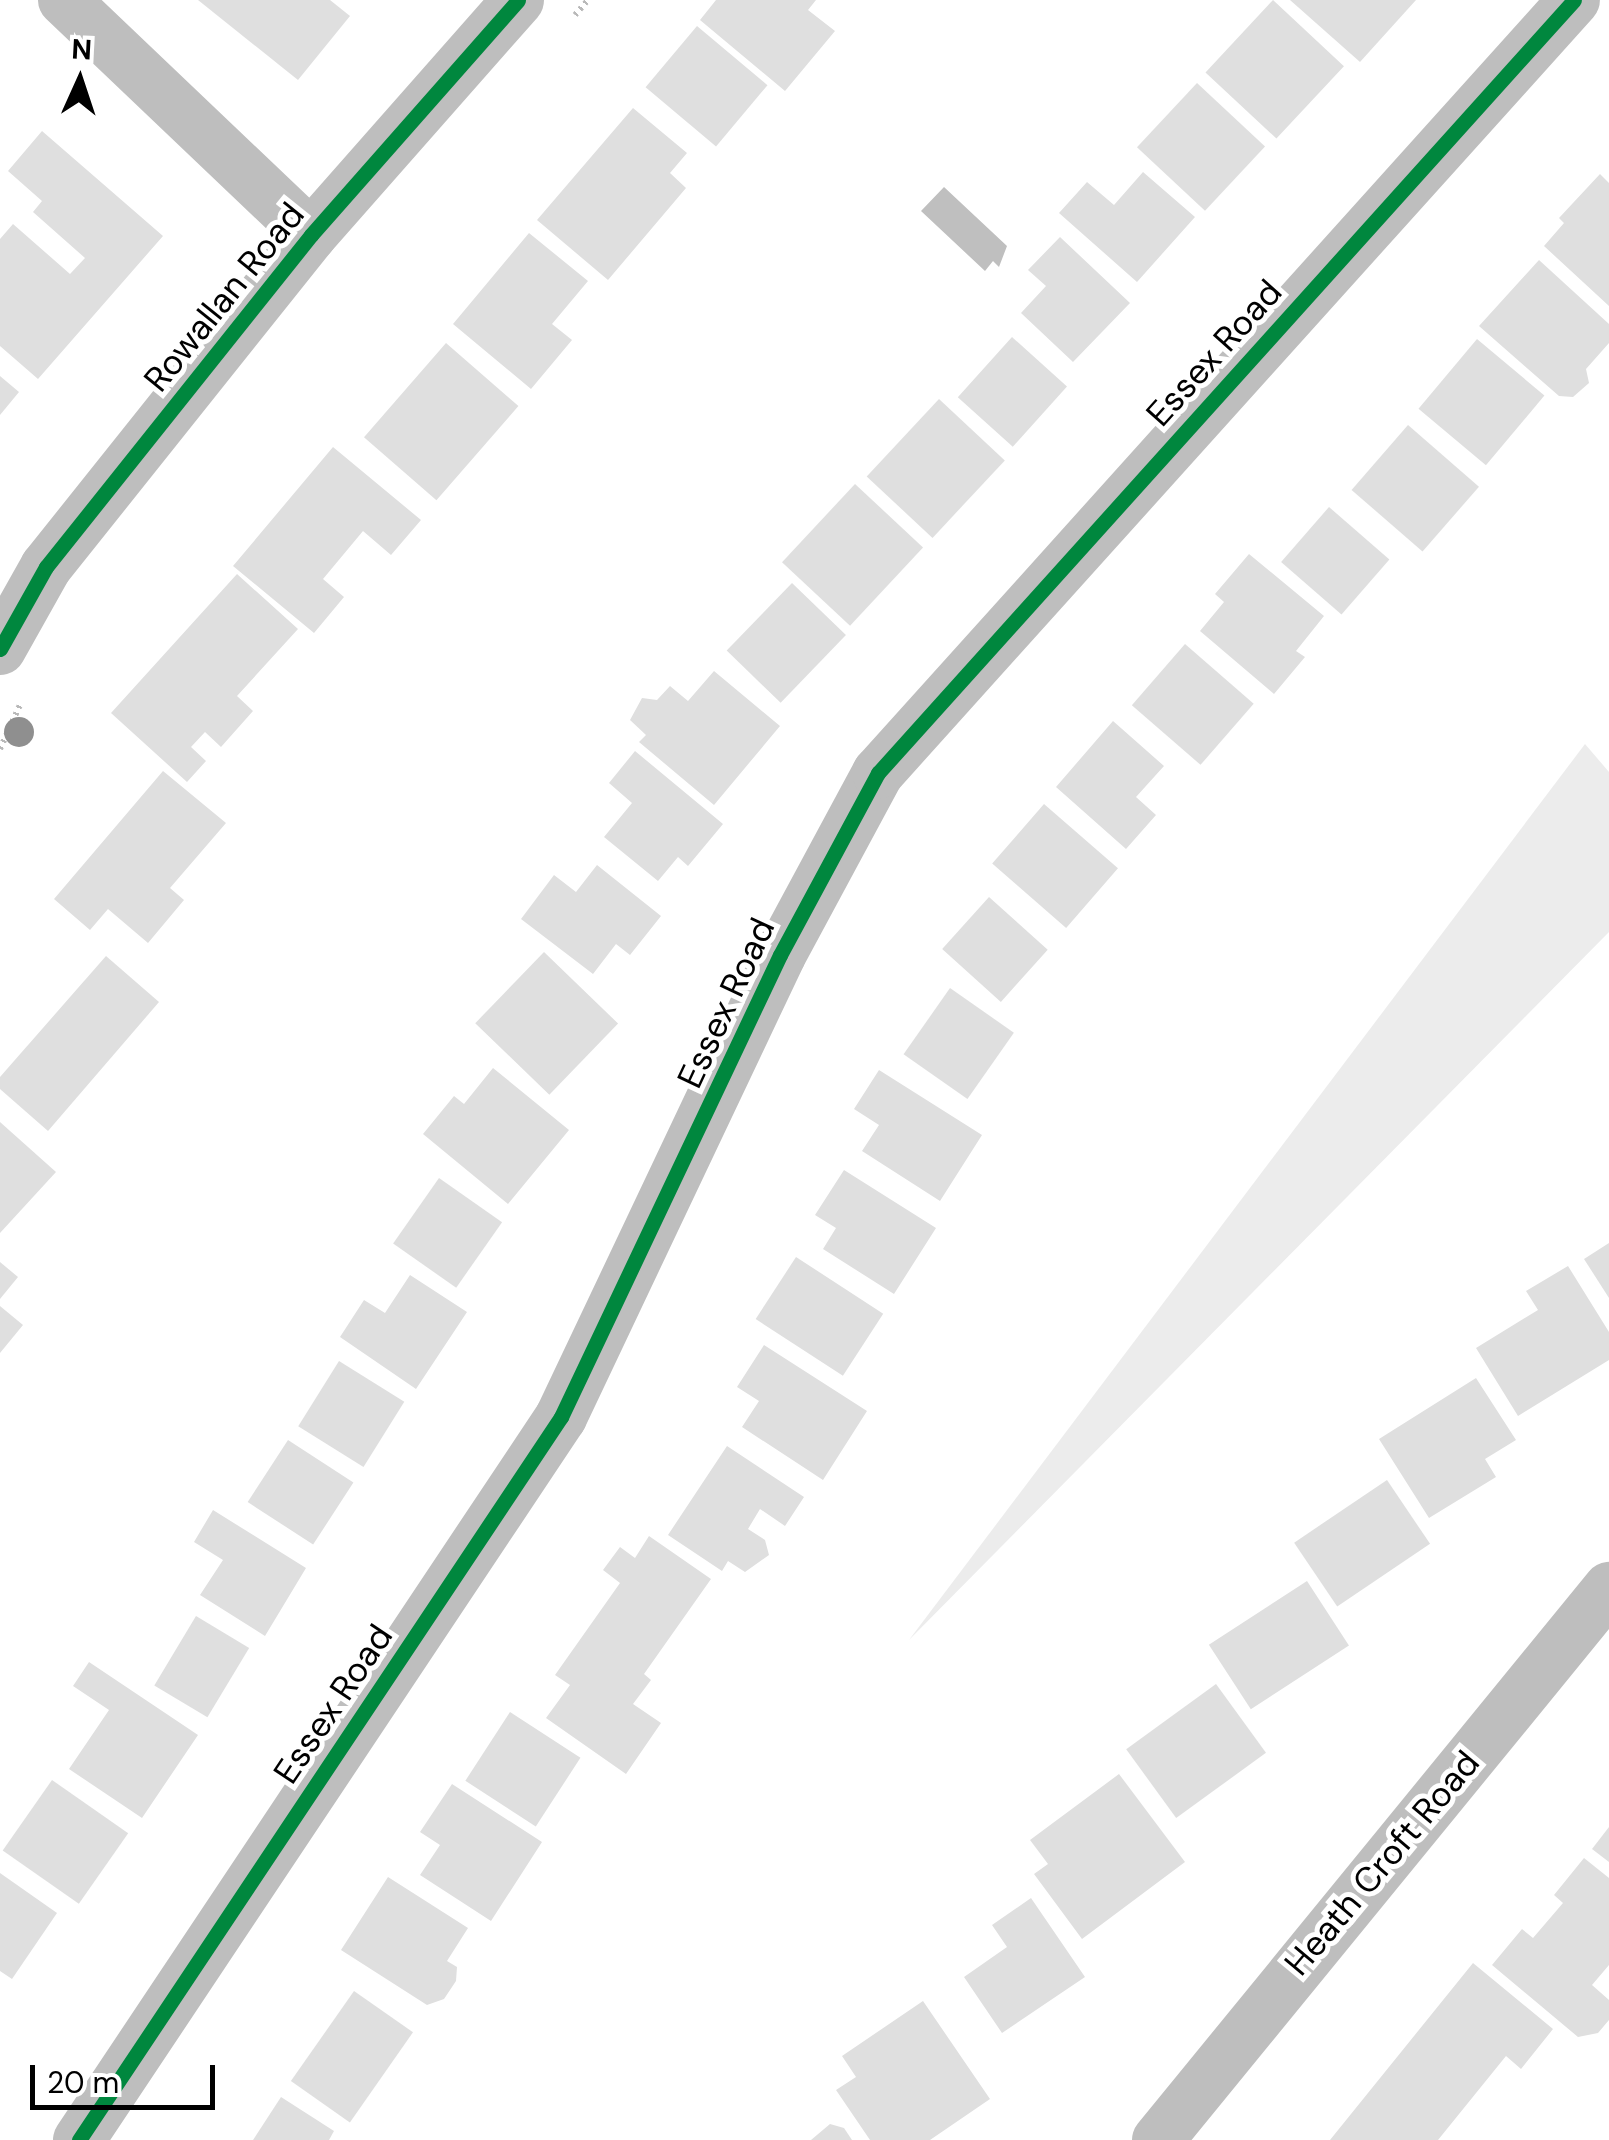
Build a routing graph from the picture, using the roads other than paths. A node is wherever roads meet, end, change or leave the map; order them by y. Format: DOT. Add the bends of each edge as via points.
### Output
graph roads {
  1 [pos="64,0"];
  2 [pos="518,0"];
  3 [pos="1574,0"];
  4 [pos="311,236"];
  5 [pos="0,649"];
  6 [pos="1609,1588"];
  7 [pos="80,2140"];
  8 [pos="1158,2140"];
  1 -- 4 [label="street"];
  2 -- 4 [label="street, Rowallan Road"];
  3 -- 7 [label="street, Essex Road" via="878,774 780,955 561,1417"];
  4 -- 5 [label="street, Rowallan Road" via="46,567"];
  6 -- 8 [label="street, Heath Croft Road"];
}
